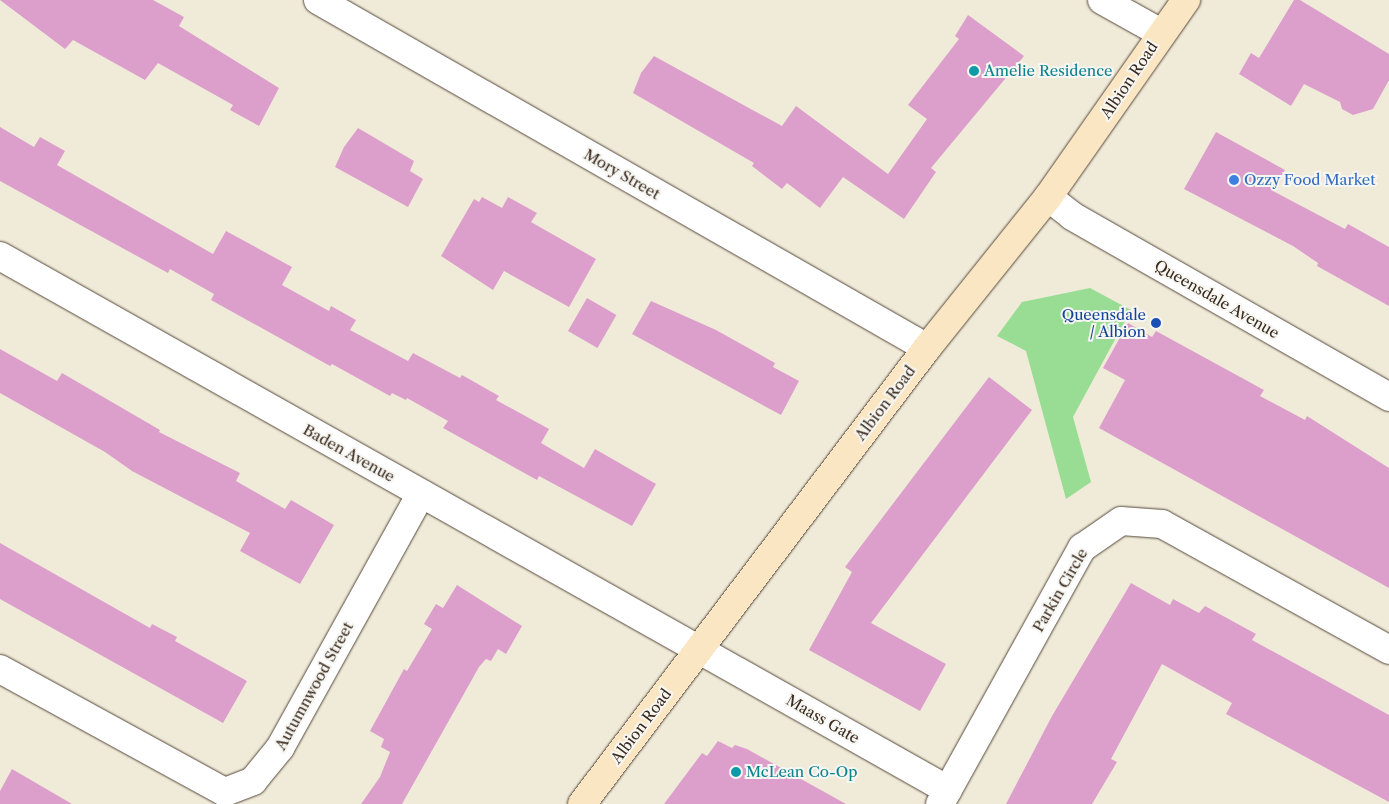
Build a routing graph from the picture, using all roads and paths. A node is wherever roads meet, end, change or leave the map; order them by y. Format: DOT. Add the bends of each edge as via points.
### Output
graph roads {
  1 [pos="318,0"];
  2 [pos="1102,0"];
  3 [pos="1186,0"];
  4 [pos="1161,33"];
  5 [pos="1048,197"];
  6 [pos="0,256"];
  7 [pos="926,348"];
  8 [pos="1389,397"];
  9 [pos="421,494"];
  10 [pos="699,648"];
  11 [pos="1389,650"];
  12 [pos="0,669"];
  13 [pos="944,797"];
  14 [pos="582,804"];
  1 -- 7 [label="street, Mory Street"];
  2 -- 4 [label="street"];
  3 -- 4 [label="street, Albion Road"];
  4 -- 5 [label="street, Albion Road"];
  5 -- 7 [label="street, Albion Road"];
  5 -- 8 [label="street, Queensdale Avenue" via="1072,216"];
  6 -- 9 [label="street, Baden Avenue"];
  7 -- 10 [label="street, Albion Road"];
  9 -- 10 [label="street, Baden Avenue"];
  9 -- 12 [label="street, Autumnwood Street" via="280,748 253,781 225,792"];
  10 -- 13 [label="street, Maass Gate"];
  10 -- 14 [label="street, Albion Road"];
  11 -- 13 [label="street, Parkin Circle" via="1162,524 1121,521 1082,548"];
}
